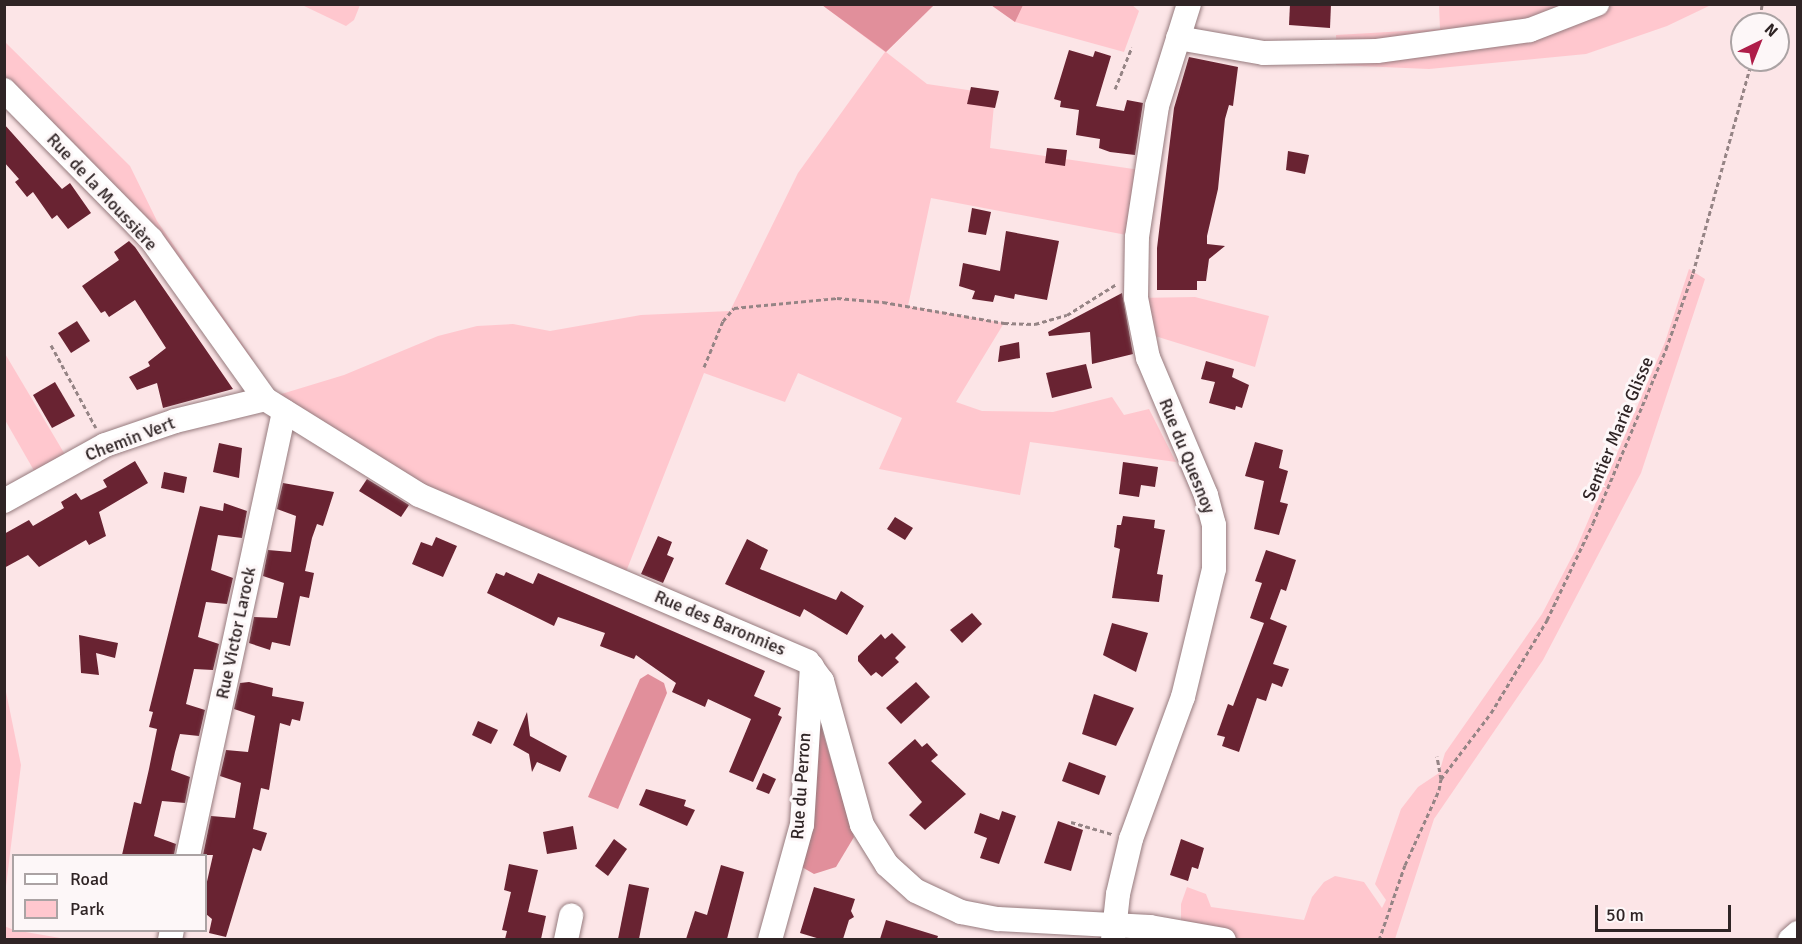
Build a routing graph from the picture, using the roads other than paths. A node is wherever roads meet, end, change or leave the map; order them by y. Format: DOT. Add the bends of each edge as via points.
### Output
graph roads {
  1 [pos="1189,4"];
  2 [pos="1597,4"];
  3 [pos="1178,38"];
  4 [pos="4,90"];
  5 [pos="234,360"];
  6 [pos="274,405"];
  7 [pos="4,501"];
  8 [pos="812,666"];
  9 [pos="188,854"];
  10 [pos="1114,932"];
  11 [pos="1797,933"];
  12 [pos="770,939"];
  13 [pos="1224,939"];
  14 [pos="1790,939"];
  1 -- 3 [label="street, Rue du Quesnoy"];
  2 -- 3 [label="street" via="1530,30 1377,51 1264,53"];
  3 -- 10 [label="street, Rue du Quesnoy" via="1156,106 1136,271 1138,319 1148,358 1206,495 1216,548 1183,697 1131,839"];
  4 -- 5 [label="street, Rue de la Moussière" via="151,239"];
  5 -- 6 [label="street, Rue des Baronnies"];
  6 -- 7 [label="street, Chemin Vert" via="175,421 105,445"];
  6 -- 8 [label="street, Rue des Baronnies" via="419,495 801,657"];
  6 -- 9 [label="street, Rue Victor Larock"];
  8 -- 10 [label="street" via="822,681 862,825 874,849 899,877 935,902 980,916"];
  8 -- 12 [label="street, Rue du Perron" via="802,825"];
  10 -- 13 [label="street" via="1187,931"];
  11 -- 14 [label="street"];
}
